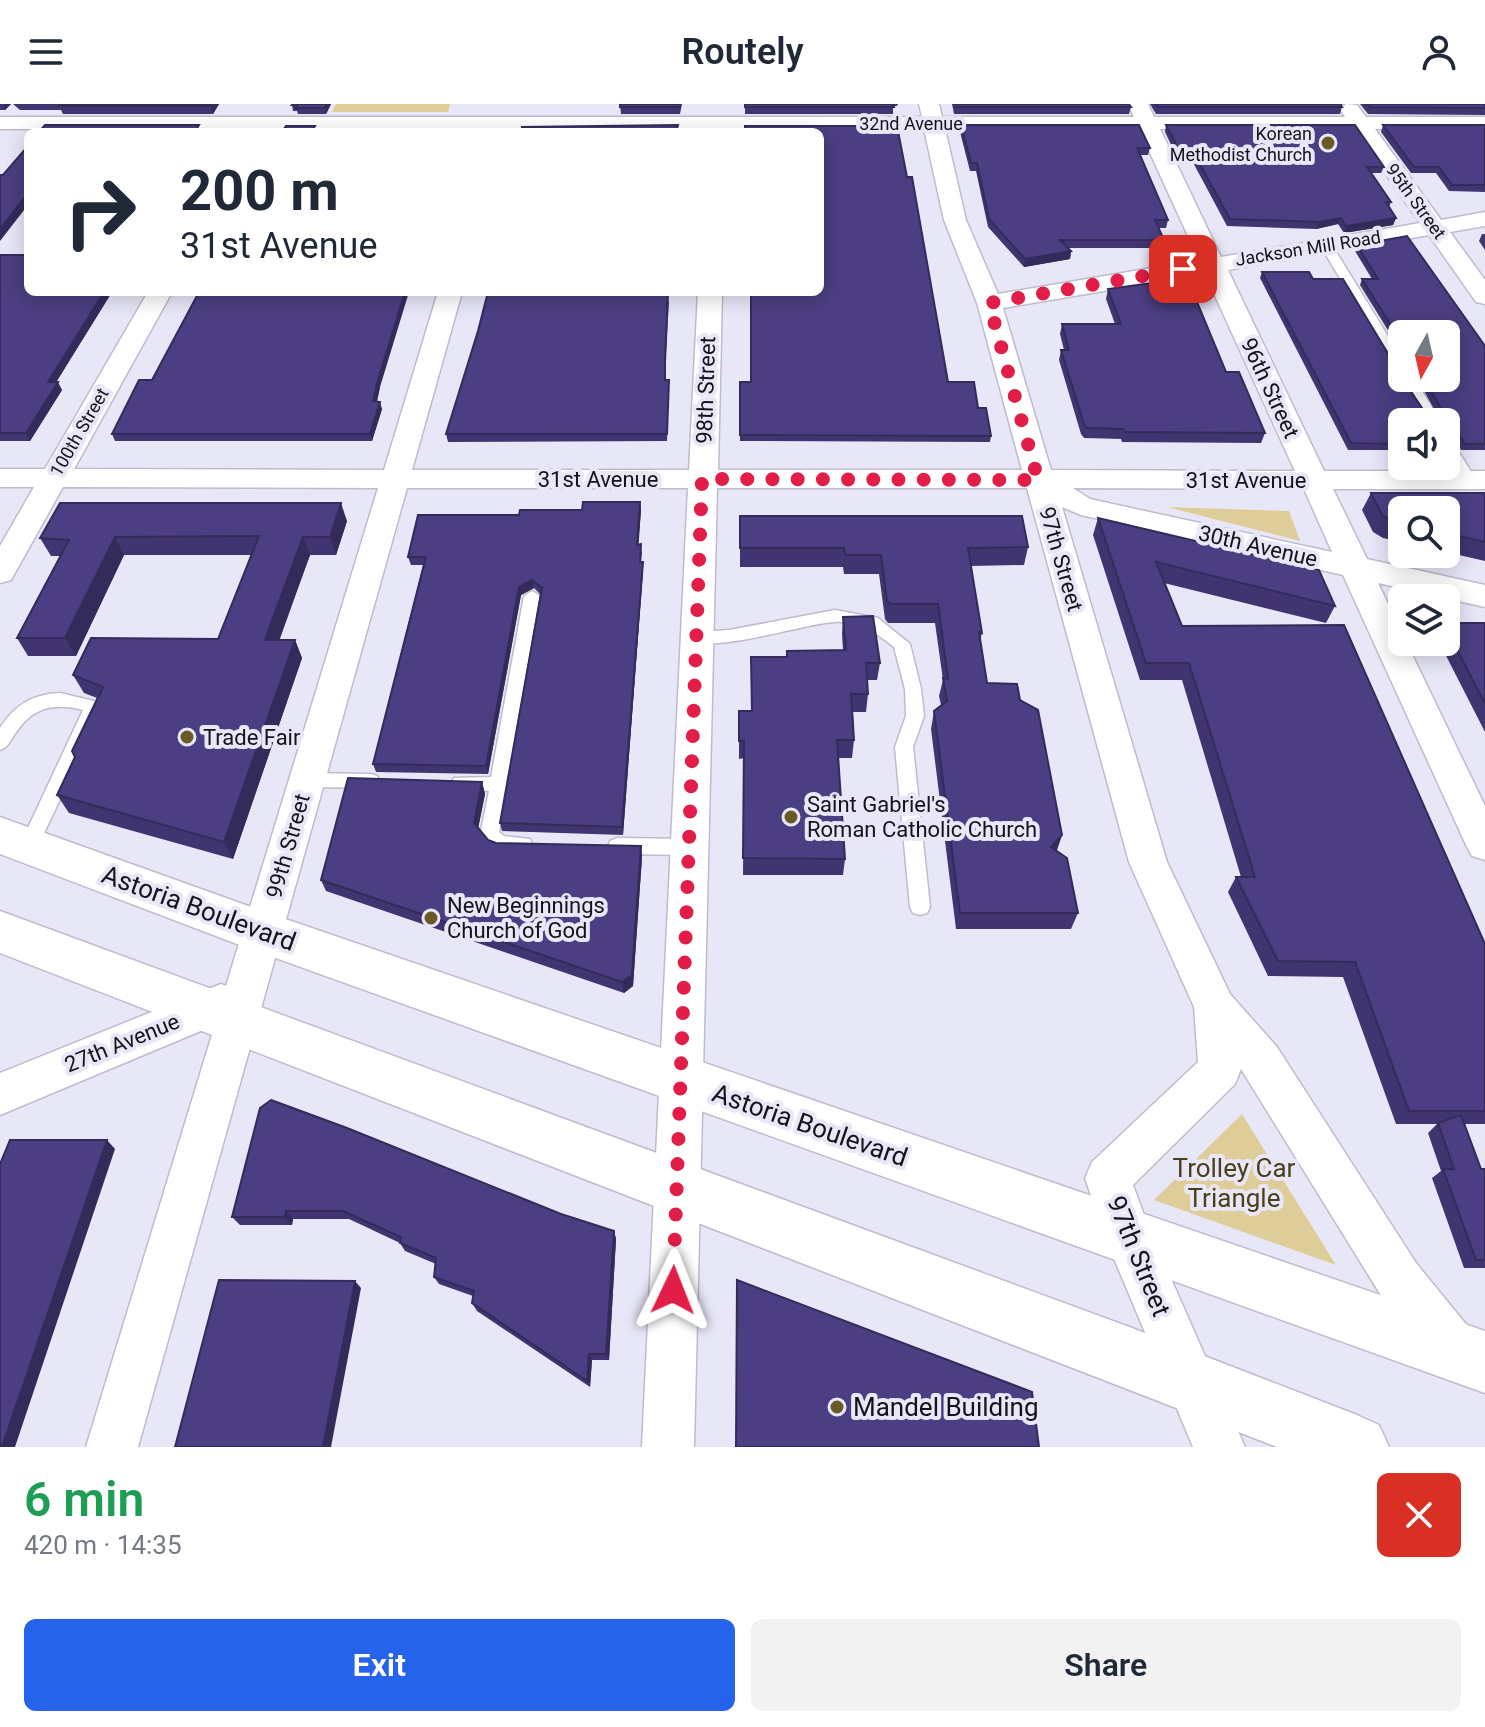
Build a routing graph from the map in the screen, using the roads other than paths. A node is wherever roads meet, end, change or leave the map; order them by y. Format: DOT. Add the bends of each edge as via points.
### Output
graph roads {
  1 [pos="31,104"];
  2 [pos="268,104"];
  3 [pos="1346,104"];
  4 [pos="932,114"];
  5 [pos="1142,114"];
  6 [pos="501,120"];
  7 [pos="716,120"];
  8 [pos="8,123"];
  9 [pos="1485,123"];
  10 [pos="1361,124"];
  11 [pos="255,127"];
  12 [pos="0,140"];
  13 [pos="1485,219"];
  14 [pos="1435,227"];
  15 [pos="1326,245"];
  16 [pos="1213,264"];
  17 [pos="158,296"];
  18 [pos="449,296"];
  19 [pos="710,296"];
  20 [pos="1485,297"];
  21 [pos="989,303"];
  22 [pos="1388,347"];
  23 [pos="1460,459"];
  24 [pos="0,478"];
  25 [pos="52,478"];
  26 [pos="396,479"];
  27 [pos="702,479"];
  28 [pos="1038,480"];
  29 [pos="1313,480"];
  30 [pos="1477,480"];
  31 [pos="1354,567"];
  32 [pos="0,573"];
  33 [pos="532,596"];
  34 [pos="1485,596"];
  35 [pos="698,638"];
  36 [pos="0,743"];
  37 [pos="307,780"];
  38 [pos="391,782"];
  39 [pos="437,782"];
  40 [pos="499,784"];
  41 [pos="14,840"];
  42 [pos="546,845"];
  43 [pos="591,845"];
  44 [pos="1485,845"];
  45 [pos="690,847"];
  46 [pos="920,907"];
  47 [pos="0,932"];
  48 [pos="262,932"];
  49 [pos="1215,1007"];
  50 [pos="228,1008"];
  51 [pos="681,1081"];
  52 [pos="0,1094"];
  53 [pos="677,1190"];
  54 [pos="1129,1237"];
  55 [pos="1470,1356"];
  56 [pos="1191,1382"];
  57 [pos="112,1447"];
  58 [pos="668,1447"];
  59 [pos="1219,1447"];
  60 [pos="1357,1447"];
  1 -- 8 [label="street"];
  2 -- 11 [label="street"];
  3 -- 10 [label="street, 95th Street"];
  4 -- 5 [label="street, 32nd Avenue"];
  4 -- 7 [label="street, 32nd Avenue"];
  4 -- 21 [label="street, 97th Street" via="955,220"];
  5 -- 10 [label="street, 32nd Avenue"];
  5 -- 16 [label="street, 96th Street"];
  6 -- 7 [label="street, 32nd Avenue"];
  6 -- 11 [label="street, 32nd Avenue"];
  8 -- 11 [label="street, 32nd Avenue"];
  8 -- 12 [label="street"];
  9 -- 10 [label="street, 32nd Avenue"];
  10 -- 14 [label="street, 95th Street"];
  13 -- 14 [label="street, Jackson Mill Road"];
  14 -- 15 [label="street, Jackson Mill Road"];
  14 -- 20 [label="street, 95th Street"];
  15 -- 16 [label="street, Jackson Mill Road"];
  15 -- 22 [label="lane"];
  16 -- 21 [label="street, Jackson Mill Road"];
  16 -- 29 [label="street, 96th Street"];
  17 -- 25 [label="street, 100th Street"];
  18 -- 26 [label="street, 99th Street"];
  19 -- 27 [label="street, 98th Street"];
  21 -- 28 [label="street, 97th Street"];
  23 -- 30 [label="lane"];
  24 -- 25 [label="street, 31st Avenue"];
  25 -- 26 [label="street, 31st Avenue"];
  25 -- 32 [label="street, 100th Street"];
  26 -- 27 [label="street, 31st Avenue"];
  26 -- 37 [label="street, 99th Street"];
  27 -- 28 [label="street, 31st Avenue"];
  27 -- 35 [label="street, 98th Street"];
  28 -- 29 [label="street, 31st Avenue"];
  28 -- 31 [label="street, 30th Avenue" via="1081,506"];
  28 -- 49 [label="street, 97th Street" via="1148,862"];
  29 -- 30 [label="street, 31st Avenue"];
  29 -- 31 [label="street, 96th Street"];
  31 -- 34 [label="street, 30th Avenue"];
  31 -- 44 [label="street, 96th Street"];
  33 -- 40 [label="lane"];
  35 -- 45 [label="street, 98th Street"];
  35 -- 46 [label="lane" via="835,616 872,622 902,644 915,716 904,747"];
  36 -- 41 [label="lane" via="15,716 38,701 92,706"];
  37 -- 38 [label="lane"];
  37 -- 48 [label="street, 99th Street"];
  39 -- 40 [label="lane"];
  40 -- 42 [label="lane" via="489,835 500,844"];
  41 -- 48 [label="main road, Astoria Boulevard"];
  43 -- 45 [label="lane"];
  45 -- 51 [label="street, 98th Street"];
  47 -- 50 [label="main road"];
  48 -- 50 [label="street, 99th Street"];
  48 -- 51 [label="main road, Astoria Boulevard"];
  49 -- 54 [label="street, 97th Street" via="1220,1070 1108,1178"];
  49 -- 55 [label="street, 97th Street" via="1262,1061 1399,1280"];
  50 -- 52 [label="street, 27th Avenue"];
  50 -- 53 [label="main road"];
  50 -- 57 [label="street, 99th Street"];
  51 -- 53 [label="street, 98th Street"];
  51 -- 54 [label="main road, Astoria Boulevard"];
  53 -- 56 [label="main road"];
  53 -- 58 [label="street, 98th Street"];
  54 -- 55 [label="main road, Astoria Boulevard"];
  54 -- 56 [label="street, 97th Street"];
  56 -- 59 [label="street, 97th Street"];
  56 -- 60 [label="main road"];
}
